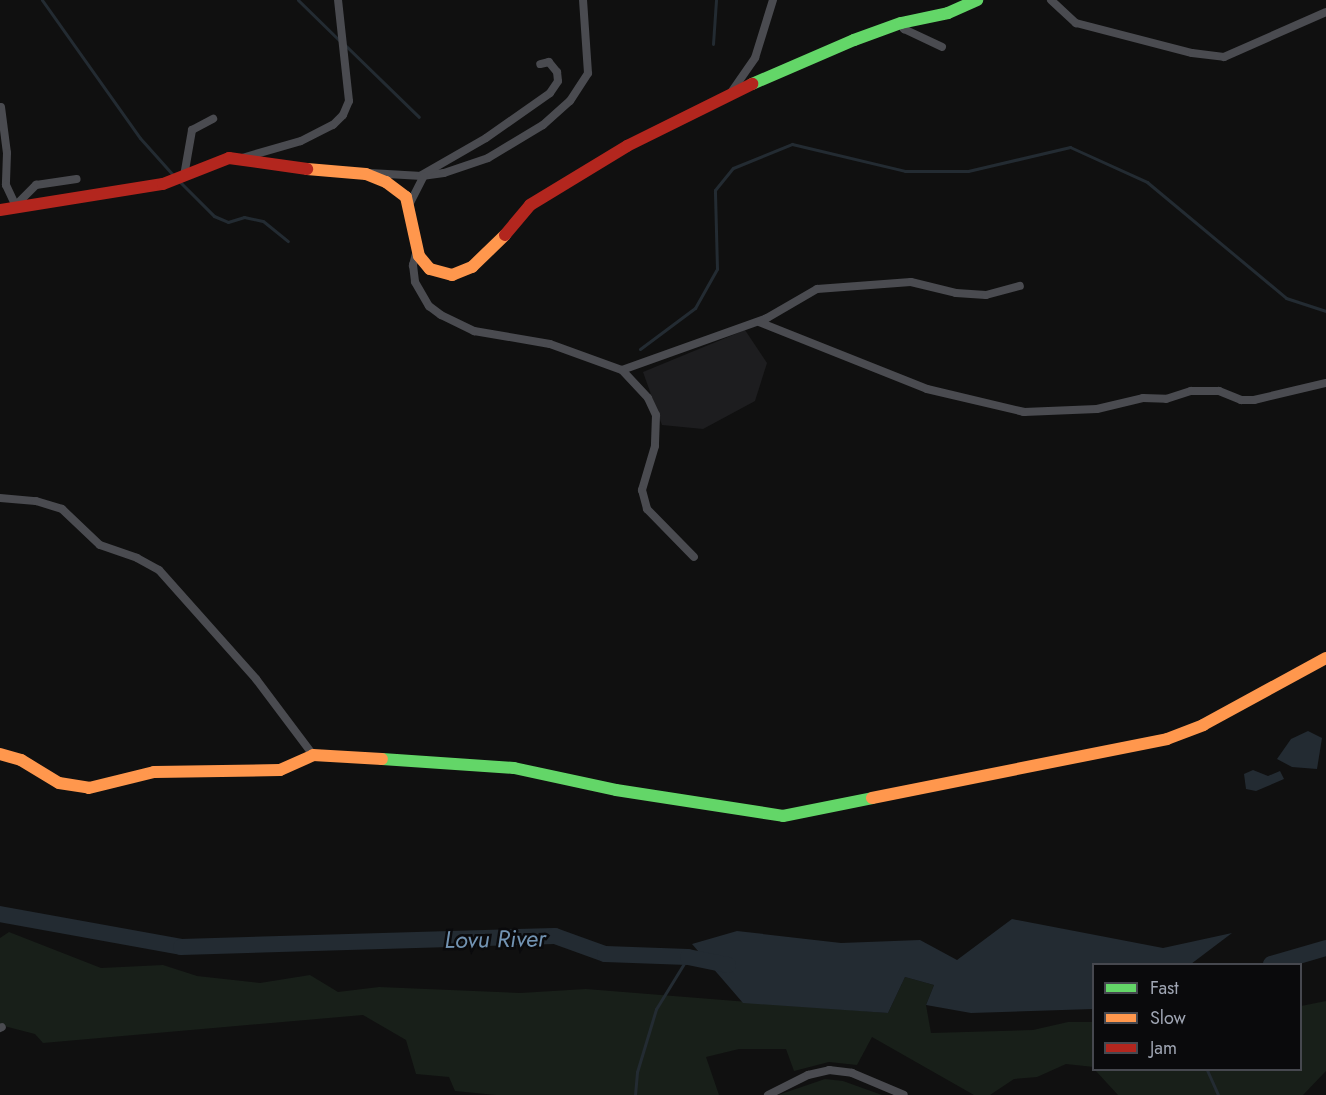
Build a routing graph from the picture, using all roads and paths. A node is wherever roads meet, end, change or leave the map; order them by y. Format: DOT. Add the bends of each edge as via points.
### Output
graph roads {
  1 [pos="338,0"];
  2 [pos="583,0"];
  3 [pos="773,0"];
  4 [pos="977,0"];
  5 [pos="1051,0"];
  6 [pos="1326,12"];
  7 [pos="901,23"];
  8 [pos="942,47"];
  9 [pos="540,64"];
  10 [pos="730,94"];
  11 [pos="1,107"];
  12 [pos="213,119"];
  13 [pos="242,158"];
  14 [pos="366,174"];
  15 [pos="184,176"];
  16 [pos="422,176"];
  17 [pos="77,179"];
  18 [pos="410,203"];
  19 [pos="9,208"];
  20 [pos="417,250"];
  21 [pos="1020,286"];
  22 [pos="759,322"];
  23 [pos="622,370"];
  24 [pos="1326,383"];
  25 [pos="0,498"];
  26 [pos="694,557"];
  27 [pos="1326,658"];
  28 [pos="0,754"];
  29 [pos="313,755"];
  30 [pos="768,1095"];
  31 [pos="904,1095"];
  1 -- 13 [label="street" via="349,101 343,115 301,141"];
  2 -- 16 [label="street" via="588,73 570,101 543,125 488,158"];
  3 -- 10 [label="street" via="755,58"];
  4 -- 7 [label="street" via="948,13"];
  5 -- 6 [label="street" via="1076,23 1192,54 1224,57"];
  7 -- 8 [label="street" via="904,29"];
  7 -- 10 [label="street"];
  9 -- 16 [label="street" via="549,62 557,72 558,81 550,93"];
  10 -- 20 [label="street" via="627,146 536,200 472,267 452,275 436,272 424,263"];
  11 -- 19 [label="street"];
  12 -- 15 [label="street" via="192,130"];
  13 -- 14 [label="street" via="326,172"];
  13 -- 15 [label="street" via="216,162"];
  14 -- 16 [label="street"];
  14 -- 18 [label="street" via="398,188"];
  15 -- 19 [label="street" via="126,192"];
  16 -- 18 [label="street"];
  17 -- 19 [label="street" via="36,185"];
  18 -- 20 [label="street"];
  20 -- 23 [label="street" via="412,265 415,282 429,306 441,315 474,331 550,344"];
  21 -- 22 [label="street" via="986,295 956,293 911,282 829,286 809,292"];
  22 -- 23 [label="street"];
  22 -- 24 [label="street" via="927,389 1024,412 1097,409 1143,398 1166,399 1191,390 1219,391 1241,400 1254,400"];
  23 -- 26 [label="street" via="648,398 656,415 655,446 642,490 647,509"];
  25 -- 29 [label="street" via="36,501 62,509 100,545 159,570 256,680"];
  27 -- 29 [label="street" via="1203,725 1167,739 803,815 768,816 514,768"];
  28 -- 29 [label="street" via="21,760 59,783 89,788 154,772 280,770"];
  30 -- 31 [label="street" via="808,1075 829,1070 852,1073"];
}
